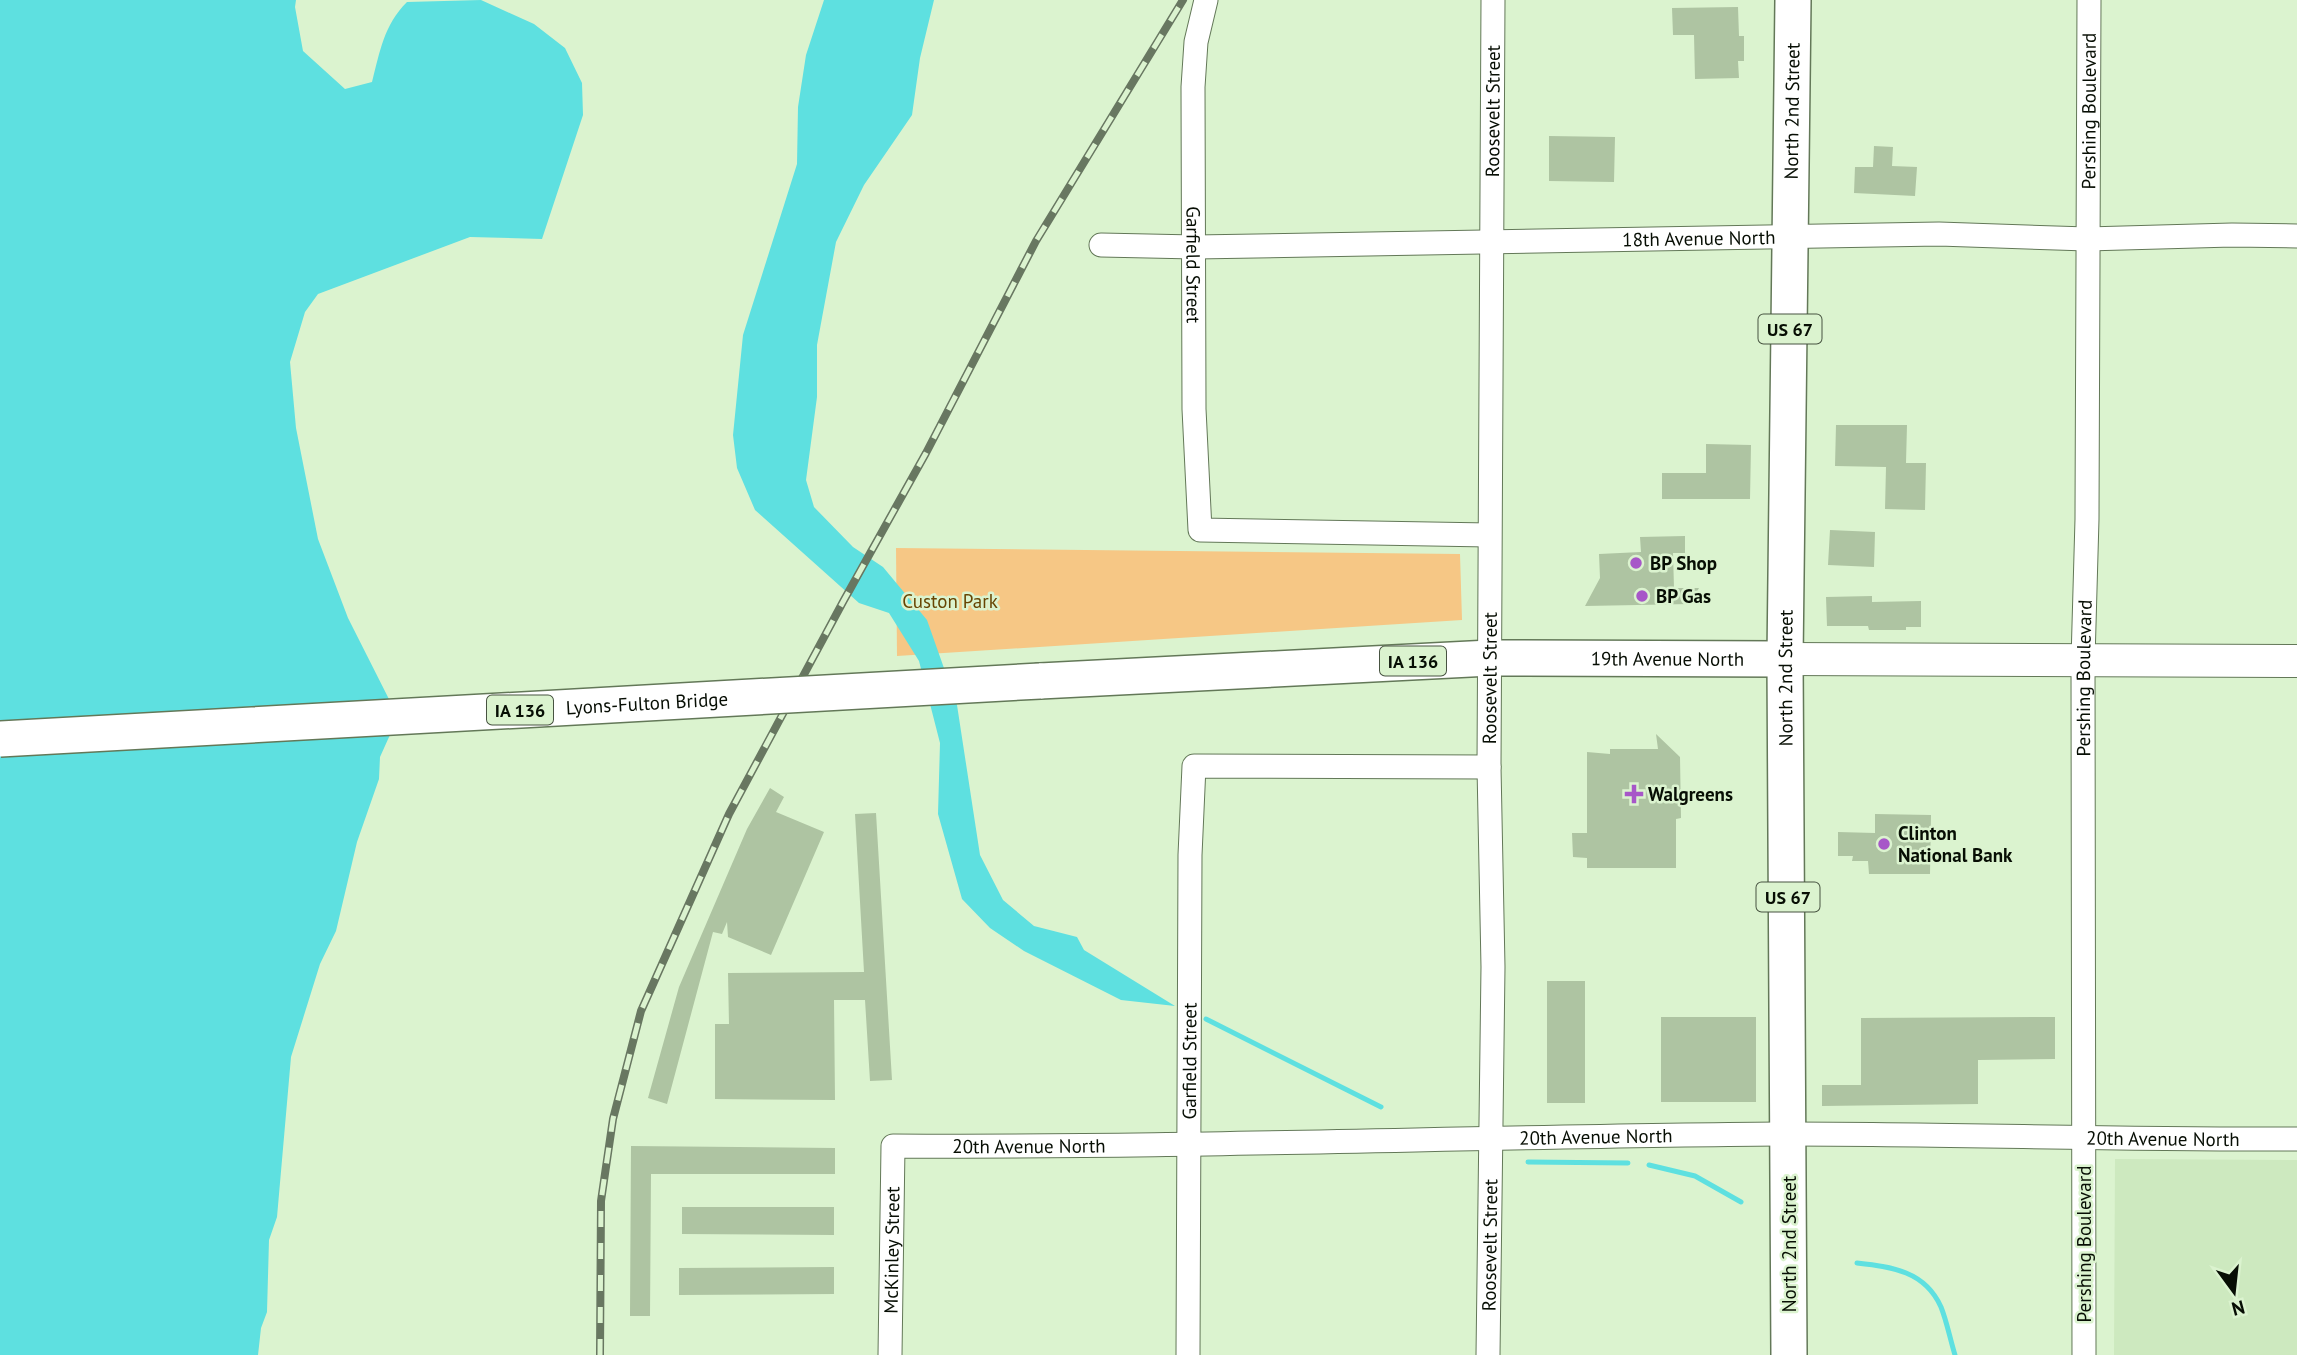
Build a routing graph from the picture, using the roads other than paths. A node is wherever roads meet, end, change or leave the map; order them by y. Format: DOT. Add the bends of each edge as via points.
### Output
graph roads {
  1 [pos="1206,0"];
  2 [pos="1493,0"];
  3 [pos="1793,0"];
  4 [pos="2089,0"];
  5 [pos="1792,236"];
  6 [pos="2297,236"];
  7 [pos="2087,239"];
  8 [pos="1490,241"];
  9 [pos="1101,245"];
  10 [pos="1195,247"];
  11 [pos="1489,535"];
  12 [pos="1490,658"];
  13 [pos="1786,659"];
  14 [pos="2083,660"];
  15 [pos="2297,661"];
  16 [pos="1040,681"];
  17 [pos="0,739"];
  18 [pos="1489,767"];
  19 [pos="1790,1135"];
  20 [pos="2083,1138"];
  21 [pos="1491,1139"];
  22 [pos="2297,1139"];
  23 [pos="1191,1142"];
  24 [pos="893,1146"];
  25 [pos="890,1355"];
  26 [pos="1188,1355"];
  27 [pos="1488,1355"];
  28 [pos="1789,1355"];
  29 [pos="2084,1355"];
  1 -- 10 [label="street, Garfield Street" via="1196,42 1193,87"];
  2 -- 8 [label="street, Roosevelt Street"];
  3 -- 5 [label="main road, North 2nd Street / US 67"];
  4 -- 7 [label="street, Pershing Boulevard"];
  5 -- 7 [label="street, 18th Avenue North"];
  5 -- 8 [label="street, 18th Avenue North"];
  5 -- 13 [label="main road, North 2nd Street / US 67"];
  6 -- 7 [label="street, 18th Avenue North"];
  7 -- 14 [label="street, Pershing Boulevard"];
  8 -- 10 [label="street, 18th Avenue North"];
  8 -- 11 [label="street, Roosevelt Street"];
  9 -- 10 [label="street, 18th Avenue North"];
  10 -- 11 [label="street, Garfield Street" via="1194,409 1200,530"];
  11 -- 12 [label="street, Roosevelt Street"];
  12 -- 13 [label="main road, 19th Avenue North / IA 136"];
  12 -- 16 [label="main road, 19th Avenue North / IA 136"];
  12 -- 18 [label="street, Roosevelt Street"];
  13 -- 14 [label="main road, 19th Avenue North"];
  13 -- 19 [label="main road, North 2nd Street / US 67"];
  14 -- 15 [label="main road, 19th Avenue North"];
  14 -- 20 [label="street, Pershing Boulevard"];
  16 -- 17 [label="main road, Lyons-Fulton Bridge / IA 136, bridge"];
  18 -- 21 [label="street, Roosevelt Street"];
  18 -- 23 [label="street, Garfield Street" via="1194,766"];
  19 -- 20 [label="street, 20th Avenue North"];
  19 -- 21 [label="street, 20th Avenue North"];
  19 -- 28 [label="main road, North 2nd Street / US 67"];
  20 -- 22 [label="street, 20th Avenue North"];
  20 -- 29 [label="street, Pershing Boulevard"];
  21 -- 23 [label="street, 20th Avenue North"];
  21 -- 27 [label="street, Roosevelt Street"];
  23 -- 24 [label="street, 20th Avenue North"];
  23 -- 26 [label="street, Garfield Street"];
  24 -- 25 [label="street, McKinley Street"];
}
